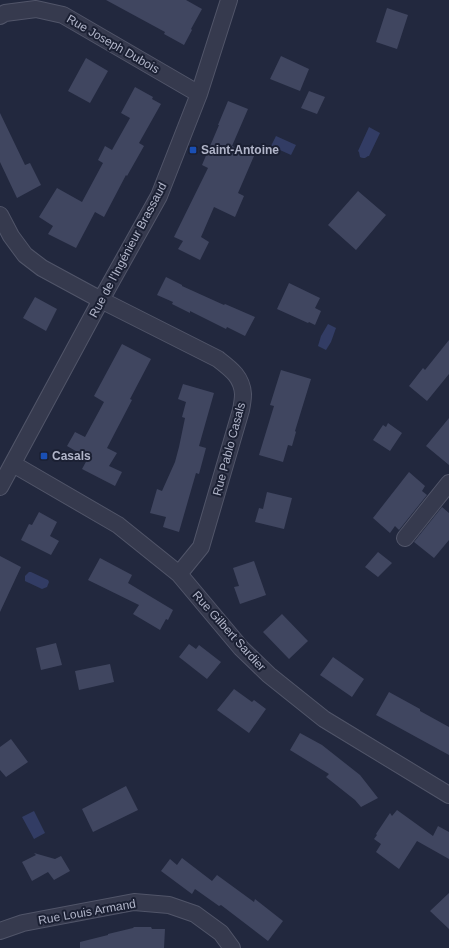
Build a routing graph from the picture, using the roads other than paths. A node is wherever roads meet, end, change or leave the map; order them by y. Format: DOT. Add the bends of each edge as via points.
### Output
graph roads {
  1 [pos="229,0"];
  2 [pos="0,16"];
  3 [pos="199,94"];
  4 [pos="0,215"];
  5 [pos="101,300"];
  6 [pos="13,464"];
  7 [pos="449,483"];
  8 [pos="0,487"];
  9 [pos="405,538"];
  10 [pos="179,574"];
  11 [pos="449,795"];
  12 [pos="0,932"];
  13 [pos="232,948"];
  1 -- 3 [label="street, Rue de l'Ingénieur Brassaud"];
  2 -- 3 [label="street, Rue Joseph Dubois" via="36,8 63,15"];
  3 -- 5 [label="street, Rue de l'Ingénieur Brassaud" via="160,196"];
  4 -- 5 [label="street" via="25,255 42,268"];
  5 -- 6 [label="street, Rue de l'Ingénieur Brassaud"];
  5 -- 10 [label="street, Rue Pablo Casals" via="218,359 232,370 241,383 241,410 201,547"];
  6 -- 8 [label="street, Rue de l'Ingénieur Brassaud"];
  6 -- 10 [label="street, Rue Gilbert Sardier" via="118,525"];
  7 -- 9 [label="street"];
  10 -- 11 [label="street, Rue Gilbert Sardier" via="241,648 269,675 324,719"];
  12 -- 13 [label="street, Rue Louis Armand" via="23,923 134,902 170,904 195,914 221,933"];
}
